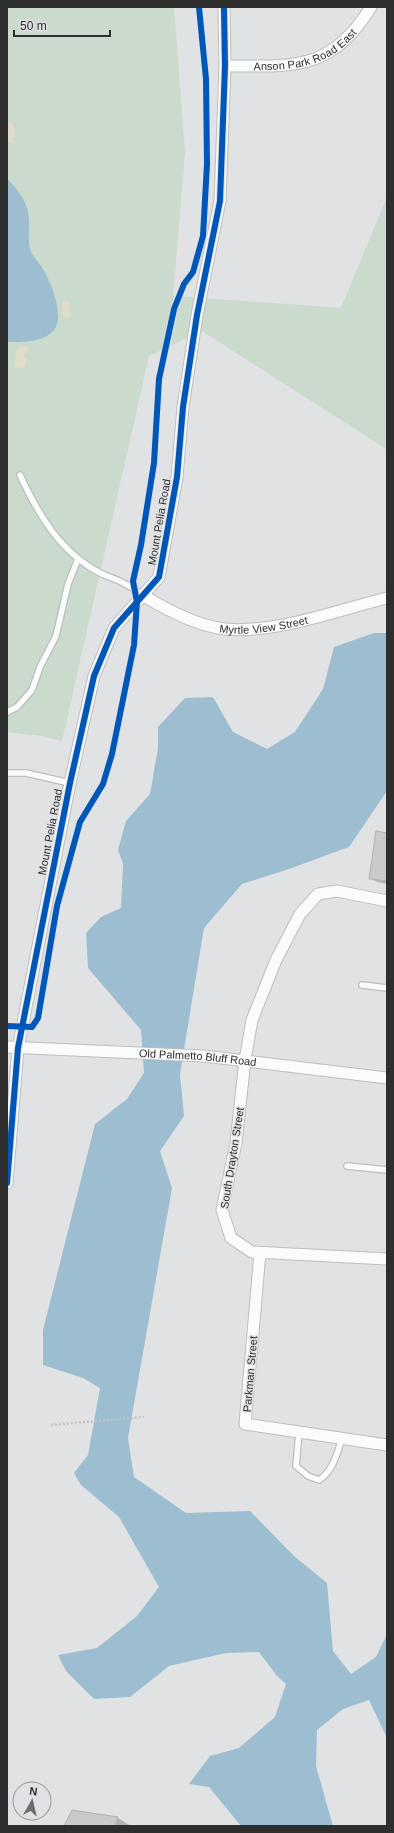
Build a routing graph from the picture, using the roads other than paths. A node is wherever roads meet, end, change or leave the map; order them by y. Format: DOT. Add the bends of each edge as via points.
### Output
graph roads {
  1 [pos="224,7"];
  2 [pos="371,7"];
  3 [pos="225,66"];
  4 [pos="20,475"];
  5 [pos="78,559"];
  6 [pos="144,596"];
  7 [pos="387,598"];
  8 [pos="7,712"];
  9 [pos="7,773"];
  10 [pos="70,783"];
  11 [pos="387,901"];
  12 [pos="362,985"];
  13 [pos="387,988"];
  14 [pos="7,1047"];
  15 [pos="18,1048"];
  16 [pos="245,1060"];
  17 [pos="387,1078"];
  18 [pos="347,1166"];
  19 [pos="387,1170"];
  20 [pos="8,1179"];
  21 [pos="260,1253"];
  22 [pos="387,1259"];
  23 [pos="299,1432"];
  24 [pos="342,1438"];
  25 [pos="387,1445"];
  1 -- 3 [label="street, Mount Pelia Road"];
  2 -- 3 [label="street, Anson Park Road East" via="362,23 341,44 317,59 292,66"];
  3 -- 6 [label="street, Mount Pelia Road" via="220,201 182,407 177,477 159,577"];
  4 -- 5 [label="lane" via="46,526"];
  5 -- 6 [label="lane" via="100,573 125,583"];
  5 -- 8 [label="lane" via="68,584 56,636 40,667 32,690 17,708"];
  6 -- 7 [label="street, Myrtle View Street" via="170,612 218,627 239,629 287,624"];
  6 -- 10 [label="street, Mount Pelia Road" via="114,628 97,669"];
  9 -- 10 [label="lane" via="26,773"];
  10 -- 15 [label="street, Mount Pelia Road"];
  11 -- 16 [label="street, South Drayton Street" via="337,891 318,894 313,899 300,914 276,960 252,1020"];
  12 -- 13 [label="lane"];
  14 -- 15 [label="street, Old Palmetto Bluff Road"];
  15 -- 16 [label="street, Old Palmetto Bluff Road"];
  15 -- 20 [label="street, Mount Pelia Road"];
  16 -- 17 [label="street, Old Palmetto Bluff Road"];
  16 -- 21 [label="street, South Drayton Street" via="236,1142 222,1210 231,1238 252,1252"];
  18 -- 19 [label="lane"];
  21 -- 22 [label="street, South Drayton Street"];
  21 -- 23 [label="street, Parkman Street" via="245,1424"];
  23 -- 24 [label="street, Parkman Street"];
  23 -- 24 [label="lane" via="296,1466 308,1476 319,1480 331,1468"];
  24 -- 25 [label="street, Parkman Street"];
}
